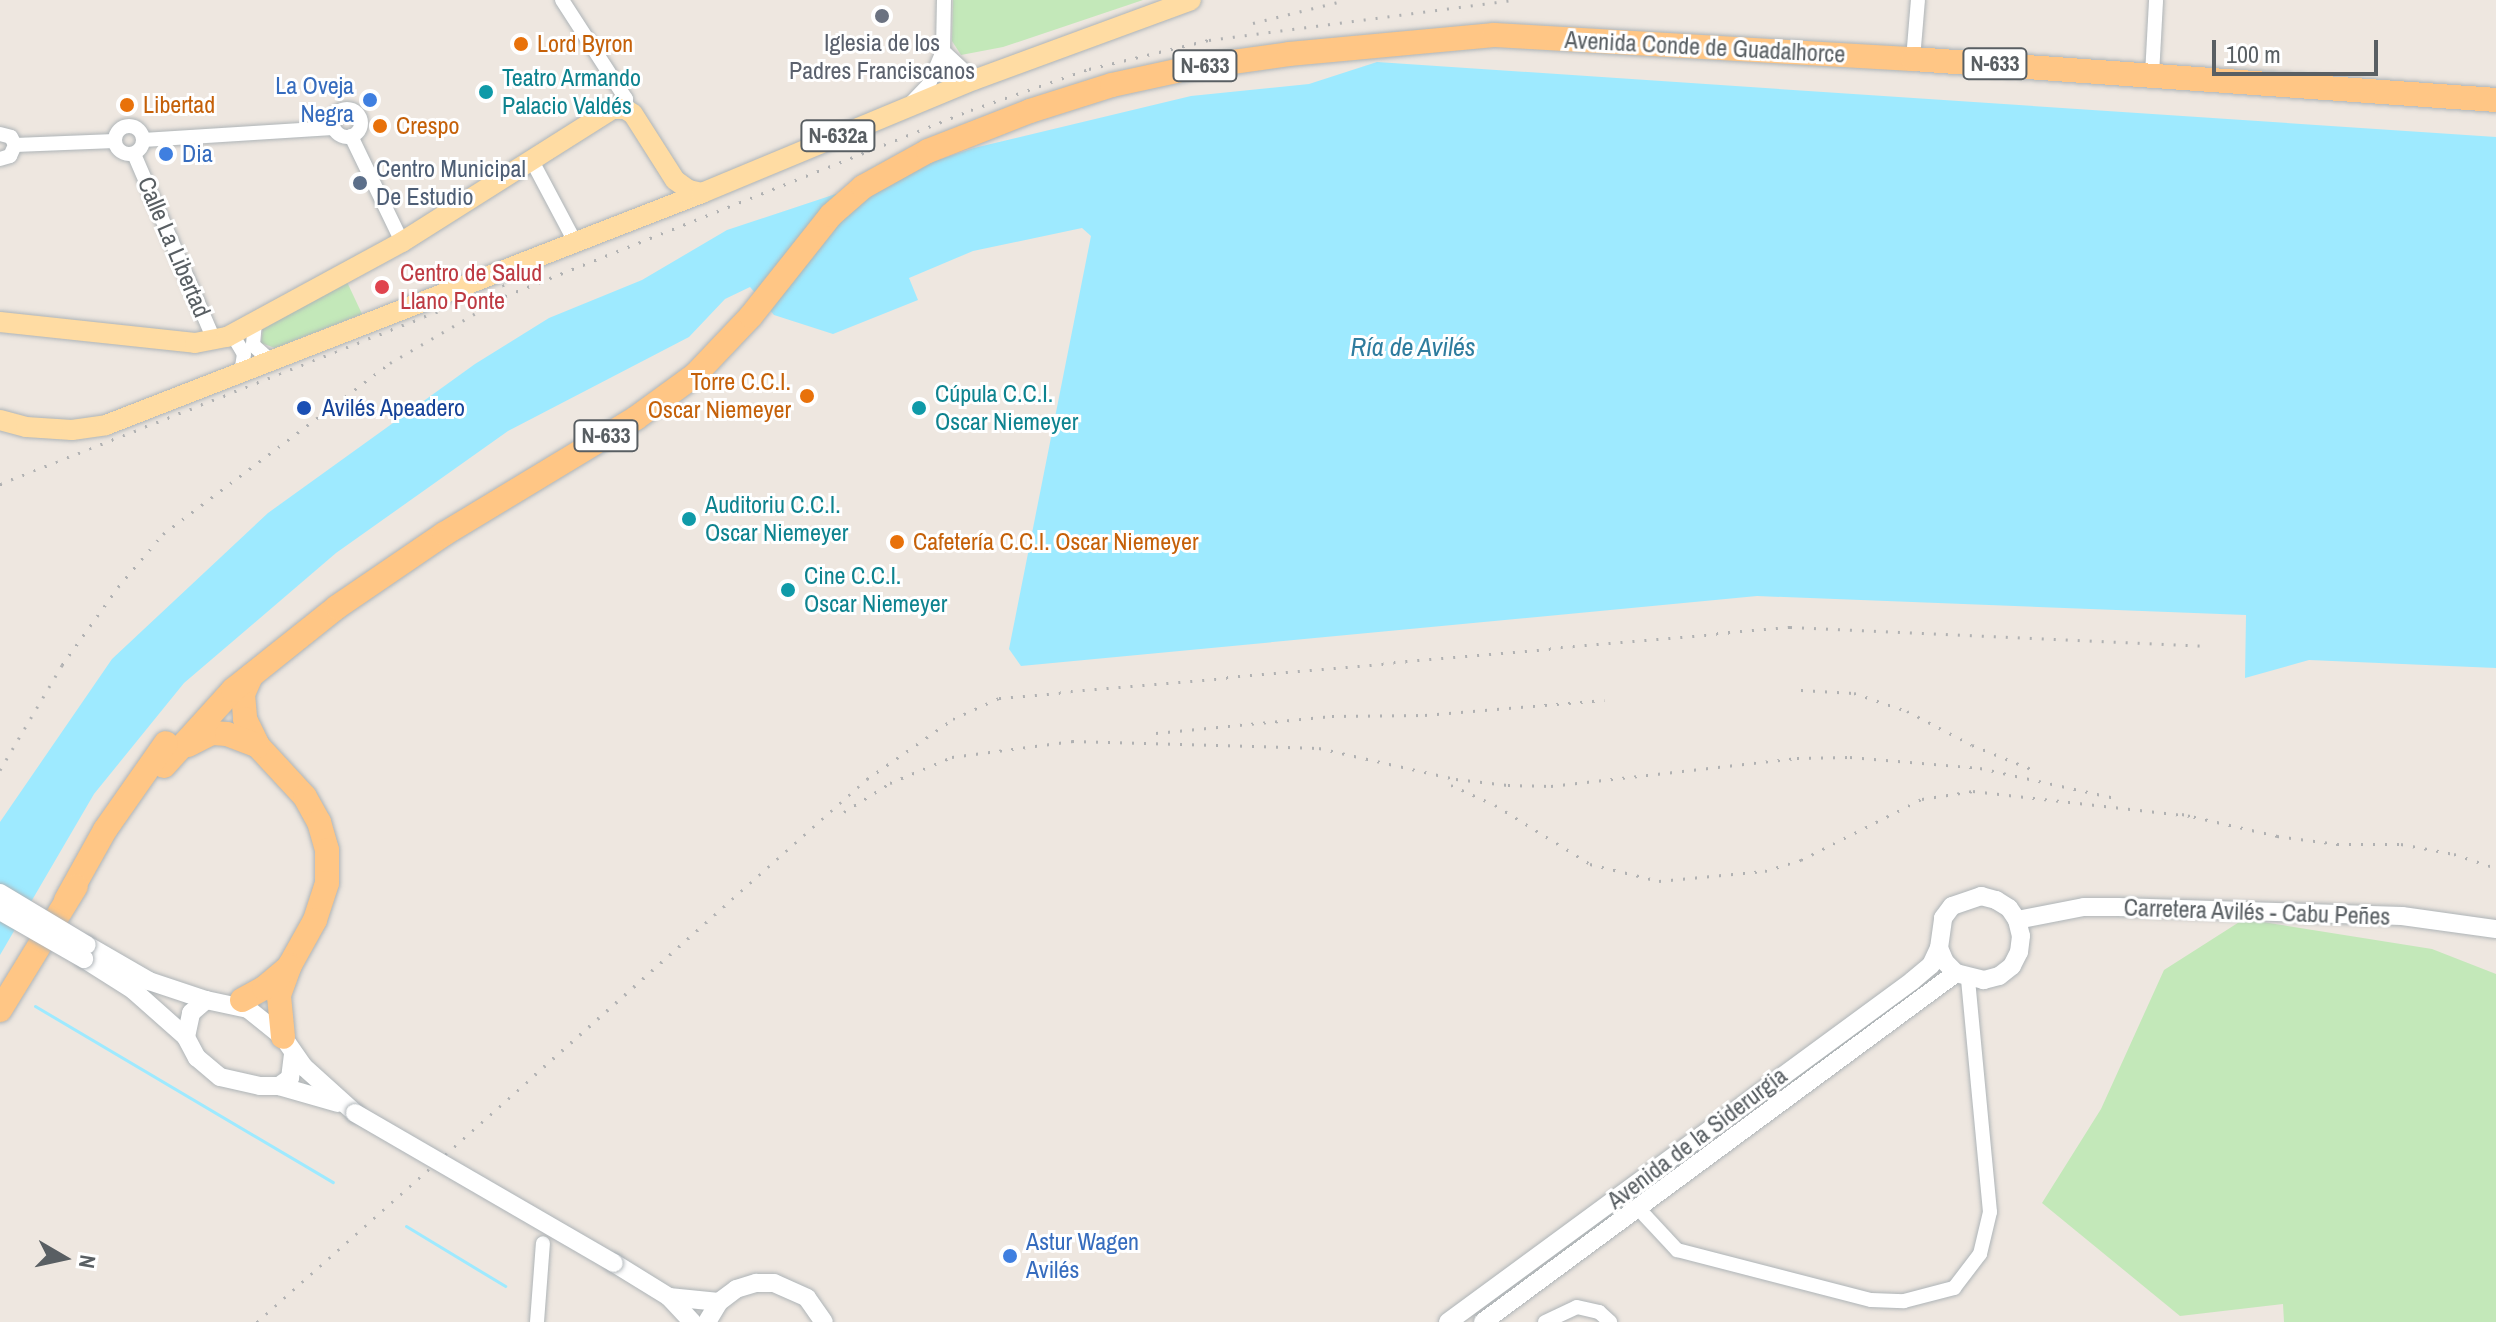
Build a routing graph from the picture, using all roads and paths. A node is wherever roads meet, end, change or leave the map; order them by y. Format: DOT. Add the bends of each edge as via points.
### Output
graph roads {
  1 [pos="562,0"];
  2 [pos="944,0"];
  3 [pos="1191,0"];
  4 [pos="1918,0"];
  5 [pos="2156,0"];
  6 [pos="943,51"];
  7 [pos="1913,59"];
  8 [pos="2152,75"];
  9 [pos="974,80"];
  10 [pos="2496,100"];
  11 [pos="625,109"];
  12 [pos="904,110"];
  13 [pos="333,128"];
  14 [pos="0,134"];
  15 [pos="351,136"];
  16 [pos="143,140"];
  17 [pos="115,141"];
  18 [pos="15,145"];
  19 [pos="134,154"];
  20 [pos="0,159"];
  21 [pos="531,159"];
  22 [pos="667,169"];
  23 [pos="702,193"];
  24 [pos="634,217"];
  25 [pos="574,240"];
  26 [pos="402,242"];
  27 [pos="0,322"];
  28 [pos="255,322"];
  29 [pos="220,338"];
  30 [pos="271,361"];
  31 [pos="241,372"];
  32 [pos="0,420"];
  33 [pos="444,534"];
  34 [pos="282,634"];
  35 [pos="251,676"];
  36 [pos="216,707"];
  37 [pos="236,727"];
  38 [pos="164,766"];
  39 [pos="133,788"];
  40 [pos="0,893"];
  41 [pos="66,900"];
  42 [pos="0,911"];
  43 [pos="2017,920"];
  44 [pos="2496,929"];
  45 [pos="1939,948"];
  46 [pos="86,952"];
  47 [pos="290,965"];
  48 [pos="1962,976"];
  49 [pos="206,1000"];
  50 [pos="242,1000"];
  51 [pos="0,1010"];
  52 [pos="186,1037"];
  53 [pos="288,1045"];
  54 [pos="279,1086"];
  55 [pos="349,1109"];
  56 [pos="1637,1207"];
  57 [pos="543,1243"];
  58 [pos="669,1297"];
  59 [pos="719,1302"];
  60 [pos="537,1322"];
  61 [pos="692,1322"];
  62 [pos="707,1322"];
  63 [pos="824,1322"];
  64 [pos="1448,1322"];
  65 [pos="1483,1322"];
  66 [pos="1545,1322"];
  67 [pos="1610,1322"];
  1 -- 11 [label="street" via="626,99"];
  2 -- 6 [label="street"];
  3 -- 9 [label="main road, N-632a"];
  4 -- 7 [label="street"];
  5 -- 8 [label="street"];
  6 -- 9 [label="street"];
  6 -- 12 [label="street" via="929,84"];
  7 -- 8 [label="highway, Avenida Conde de Guadalhorce / N-633"];
  7 -- 33 [label="highway, Avenida Conde de Guadalhorce / N-633" via="1494,35 1442,38 1190,68 1030,111 928,151 863,187 831,215 751,316 695,375"];
  8 -- 10 [label="highway, Avenida Conde de Guadalhorce / N-633"];
  9 -- 12 [label="main road, N-632a"];
  11 -- 21 [label="main road" via="607,111"];
  11 -- 22 [label="main road" via="639,120"];
  12 -- 23 [label="main road, N-632a"];
  13 -- 15 [label="street"];
  13 -- 15 [label="street" via="337,112 353,111 360,125"];
  13 -- 16 [label="street"];
  14 -- 18 [label="street" via="11,137"];
  15 -- 26 [label="street"];
  16 -- 17 [label="street" via="138,129 127,126"];
  16 -- 19 [label="street"];
  17 -- 18 [label="street"];
  17 -- 19 [label="street" via="122,152"];
  18 -- 20 [label="street" via="10,156"];
  19 -- 29 [label="street, Calle La Libertad"];
  21 -- 25 [label="street"];
  21 -- 26 [label="main road"];
  22 -- 23 [label="main road" via="681,186"];
  22 -- 24 [label="main road" via="657,201"];
  23 -- 24 [label="main road"];
  24 -- 25 [label="main road"];
  25 -- 30 [label="main road"];
  26 -- 28 [label="main road"];
  27 -- 29 [label="main road" via="195,343"];
  28 -- 29 [label="main road"];
  28 -- 30 [label="street" via="253,345"];
  29 -- 31 [label="street, Calle La Libertad" via="235,339 244,354"];
  30 -- 31 [label="main road"];
  31 -- 32 [label="main road" via="89,429 43,429"];
  33 -- 34 [label="highway" via="379,569"];
  33 -- 35 [label="highway" via="337,607"];
  34 -- 36 [label="highway" via="221,695"];
  34 -- 39 [label="highway" via="205,699"];
  35 -- 36 [label="highway"];
  35 -- 37 [label="highway"];
  36 -- 37 [label="highway"];
  36 -- 38 [label="highway"];
  36 -- 39 [label="highway" via="205,711"];
  37 -- 38 [label="highway" via="199,737"];
  37 -- 47 [label="highway" via="305,797 327,850 327,883 315,920"];
  38 -- 41 [label="highway"];
  39 -- 41 [label="highway"];
  40 -- 46 [label="street, bridge"];
  41 -- 51 [label="highway"];
  42 -- 46 [label="street, bridge"];
  43 -- 44 [label="street, Carretera Avilés - Cabu Peñes" via="2084,907 2118,907 2402,916"];
  43 -- 45 [label="street" via="1996,900 1966,899 1943,918"];
  43 -- 48 [label="street" via="2021,936 2012,966 1984,980"];
  45 -- 48 [label="street" via="1945,962"];
  45 -- 64 [label="street, Avenida de la Siderurgia" via="1931,965 1912,981"];
  46 -- 49 [label="street"];
  46 -- 52 [label="street"];
  47 -- 50 [label="highway"];
  47 -- 53 [label="highway" via="279,996"];
  48 -- 56 [label="street, Avenida de la Siderurgia"];
  48 -- 56 [label="street" via="1990,1212 1980,1254 1954,1288 1904,1301 1871,1300 1677,1250"];
  49 -- 52 [label="street" via="191,1013"];
  49 -- 53 [label="street" via="248,1009"];
  52 -- 54 [label="street" via="197,1058 220,1077"];
  53 -- 54 [label="street" via="290,1078"];
  53 -- 55 [label="street"];
  54 -- 55 [label="street"];
  55 -- 58 [label="street, bridge"];
  56 -- 65 [label="street, Avenida de la Siderurgia"];
  57 -- 60 [label="street"];
  58 -- 59 [label="street"];
  58 -- 61 [label="street"];
  59 -- 62 [label="street"];
  59 -- 63 [label="street" via="736,1289 774,1283 807,1298"];
  66 -- 67 [label="street" via="1577,1307 1599,1312"];
}
